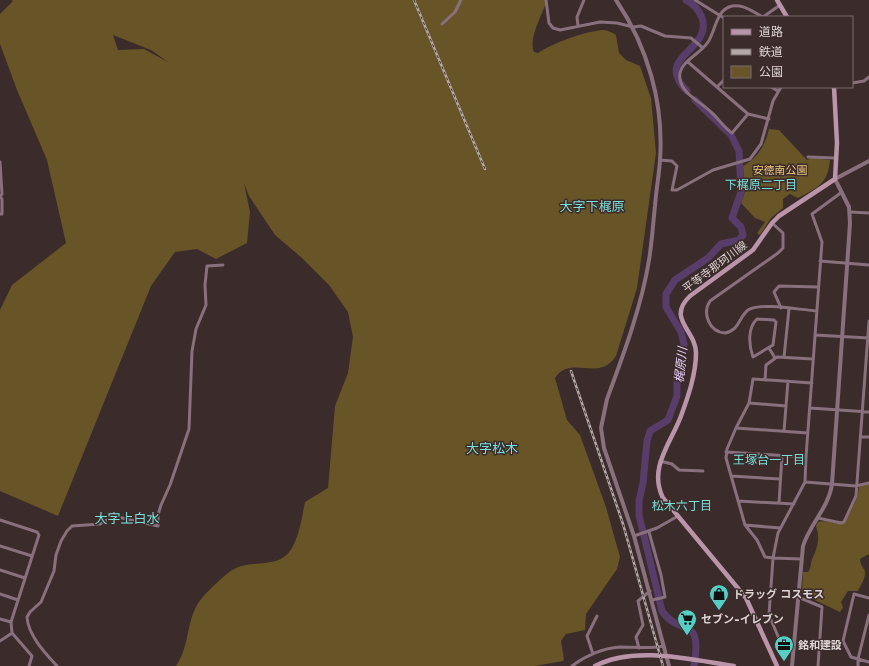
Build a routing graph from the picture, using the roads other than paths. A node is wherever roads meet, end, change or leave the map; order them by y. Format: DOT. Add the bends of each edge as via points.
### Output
graph roads {
  1 [pos="461,0"];
  2 [pos="546,0"];
  3 [pos="584,0"];
  4 [pos="616,0"];
  5 [pos="695,0"];
  6 [pos="776,0"];
  7 [pos="780,6"];
  8 [pos="720,15"];
  9 [pos="761,16"];
  10 [pos="765,16"];
  11 [pos="786,16"];
  12 [pos="723,17"];
  13 [pos="442,24"];
  14 [pos="578,26"];
  15 [pos="633,27"];
  16 [pos="703,48"];
  17 [pos="688,62"];
  18 [pos="869,77"];
  19 [pos="723,81"];
  20 [pos="853,83"];
  21 [pos="717,87"];
  22 [pos="773,88"];
  23 [pos="780,88"];
  24 [pos="834,88"];
  25 [pos="778,91"];
  26 [pos="748,114"];
  27 [pos="768,119"];
  28 [pos="808,157"];
  29 [pos="835,158"];
  30 [pos="660,160"];
  31 [pos="869,161"];
  32 [pos="0,163"];
  33 [pos="835,179"];
  34 [pos="1,182"];
  35 [pos="842,192"];
  36 [pos="0,196"];
  37 [pos="850,212"];
  38 [pos="869,213"];
  39 [pos="0,214"];
  40 [pos="772,223"];
  41 [pos="820,261"];
  42 [pos="848,263"];
  43 [pos="223,264"];
  44 [pos="869,264"];
  45 [pos="818,287"];
  46 [pos="781,308"];
  47 [pos="789,309"];
  48 [pos="817,310"];
  49 [pos="869,321"];
  50 [pos="815,335"];
  51 [pos="842,337"];
  52 [pos="868,338"];
  53 [pos="769,348"];
  54 [pos="784,357"];
  55 [pos="775,358"];
  56 [pos="813,359"];
  57 [pos="765,380"];
  58 [pos="788,382"];
  59 [pos="812,383"];
  60 [pos="865,386"];
  61 [pos="869,387"];
  62 [pos="749,404"];
  63 [pos="786,406"];
  64 [pos="810,408"];
  65 [pos="837,410"];
  66 [pos="862,412"];
  67 [pos="869,412"];
  68 [pos="736,428"];
  69 [pos="784,431"];
  70 [pos="808,432"];
  71 [pos="861,437"];
  72 [pos="869,437"];
  73 [pos="726,452"];
  74 [pos="782,456"];
  75 [pos="806,457"];
  76 [pos="660,461"];
  77 [pos="703,470"];
  78 [pos="731,476"];
  79 [pos="780,479"];
  80 [pos="805,482"];
  81 [pos="869,483"];
  82 [pos="832,484"];
  83 [pos="856,486"];
  84 [pos="738,501"];
  85 [pos="779,503"];
  86 [pos="794,504"];
  87 [pos="678,516"];
  88 [pos="818,518"];
  89 [pos="0,520"];
  90 [pos="745,525"];
  91 [pos="780,528"];
  92 [pos="648,532"];
  93 [pos="634,536"];
  94 [pos="0,546"];
  95 [pos="32,556"];
  96 [pos="773,558"];
  97 [pos="801,559"];
  98 [pos="0,570"];
  99 [pos="25,578"];
  100 [pos="650,591"];
  101 [pos="0,594"];
  102 [pos="798,597"];
  103 [pos="869,598"];
  104 [pos="18,600"];
  105 [pos="652,600"];
  106 [pos="869,615"];
  107 [pos="597,616"];
  108 [pos="0,619"];
  109 [pos="869,619"];
  110 [pos="11,622"];
  111 [pos="12,633"];
  112 [pos="863,640"];
  113 [pos="0,641"];
  114 [pos="869,642"];
  115 [pos="794,643"];
  116 [pos="664,646"];
  117 [pos="639,648"];
  118 [pos="593,654"];
  119 [pos="667,657"];
  120 [pos="858,659"];
  121 [pos="869,662"];
  122 [pos="29,666"];
  123 [pos="56,666"];
  124 [pos="572,666"];
  125 [pos="595,666"];
  126 [pos="669,666"];
  127 [pos="734,666"];
  128 [pos="777,666"];
  129 [pos="792,666"];
  130 [pos="818,666"];
  131 [pos="858,666"];
  1 -- 13 [label="street" via="455,12"];
  2 -- 14 [label="street" via="548,20 553,28 563,30"];
  3 -- 14 [label="street" via="577,17"];
  4 -- 15 [label="street"];
  5 -- 8 [label="street"];
  6 -- 7 [label="main road"];
  7 -- 10 [label="street"];
  7 -- 11 [label="main road"];
  8 -- 9 [label="street" via="727,8 737,5"];
  8 -- 12 [label="street"];
  8 -- 16 [label="street" via="711,38"];
  14 -- 15 [label="street" via="607,22"];
  15 -- 16 [label="street" via="641,26 665,36 691,38"];
  15 -- 30 [label="street" via="648,64 656,96 660,120"];
  16 -- 17 [label="street"];
  17 -- 21 [label="street"];
  17 -- 26 [label="street" via="680,71 681,82 687,92 710,111 720,124 732,133"];
  18 -- 20 [label="street" via="864,81"];
  19 -- 21 [label="street"];
  21 -- 26 [label="street"];
  22 -- 25 [label="street"];
  23 -- 25 [label="street"];
  24 -- 29 [label="main road" via="837,143"];
  25 -- 27 [label="street"];
  26 -- 27 [label="street"];
  27 -- 30 [label="street" via="761,144 750,159 713,170 677,190 672,190 677,166 672,161"];
  28 -- 29 [label="street"];
  29 -- 33 [label="main road"];
  30 -- 93 [label="street" via="649,260 643,288 601,428 604,448"];
  31 -- 33 [label="street"];
  32 -- 34 [label="street"];
  33 -- 35 [label="street"];
  33 -- 40 [label="main road, 平等寺那珂川線"];
  34 -- 36 [label="street"];
  35 -- 37 [label="street"];
  35 -- 41 [label="street" via="812,214 822,242"];
  36 -- 39 [label="street"];
  37 -- 38 [label="street"];
  37 -- 42 [label="street"];
  40 -- 46 [label="street" via="783,234 784,244 781,251 710,301 706,313 715,329 725,333 737,328 752,308"];
  40 -- 76 [label="main road, 平等寺那珂川線" via="753,250 682,304 682,321 694,342 695,367 681,416"];
  41 -- 42 [label="street"];
  41 -- 45 [label="street"];
  42 -- 44 [label="street"];
  42 -- 51 [label="street"];
  43 -- 123 [label="street" via="207,266 205,272 206,305 196,329 192,351 189,429 161,505 158,526 113,516 100,524 72,526 60,541 54,570 41,602 27,617 40,647"];
  45 -- 46 [label="street" via="779,286 774,292"];
  45 -- 48 [label="street"];
  46 -- 47 [label="street"];
  47 -- 48 [label="street"];
  47 -- 54 [label="street"];
  48 -- 50 [label="street"];
  49 -- 52 [label="street"];
  50 -- 51 [label="street"];
  50 -- 56 [label="street"];
  51 -- 52 [label="street"];
  51 -- 65 [label="street"];
  52 -- 60 [label="street"];
  53 -- 53 [label="street" via="773,345 776,322 757,319 750,329 750,350 754,357"];
  53 -- 55 [label="street"];
  54 -- 55 [label="street"];
  54 -- 56 [label="street"];
  55 -- 57 [label="street" via="766,365"];
  56 -- 59 [label="street"];
  57 -- 58 [label="street"];
  57 -- 62 [label="street" via="753,379"];
  58 -- 59 [label="street"];
  58 -- 63 [label="street"];
  59 -- 64 [label="street"];
  60 -- 61 [label="street"];
  60 -- 66 [label="street"];
  62 -- 63 [label="street"];
  62 -- 68 [label="street"];
  63 -- 69 [label="street"];
  64 -- 65 [label="street"];
  64 -- 70 [label="street"];
  65 -- 66 [label="street"];
  65 -- 82 [label="street"];
  66 -- 67 [label="street"];
  66 -- 71 [label="street"];
  68 -- 69 [label="street"];
  68 -- 73 [label="street"];
  69 -- 70 [label="street"];
  70 -- 75 [label="street"];
  71 -- 72 [label="street"];
  71 -- 83 [label="street"];
  73 -- 74 [label="street"];
  73 -- 78 [label="street"];
  74 -- 75 [label="street"];
  74 -- 79 [label="street"];
  75 -- 80 [label="street"];
  76 -- 77 [label="street" via="672,464 679,470"];
  76 -- 87 [label="main road, 平等寺那珂川線" via="657,481 659,491"];
  78 -- 79 [label="street"];
  78 -- 84 [label="street"];
  79 -- 85 [label="street"];
  80 -- 82 [label="street"];
  80 -- 86 [label="street"];
  81 -- 83 [label="street"];
  82 -- 83 [label="street"];
  82 -- 88 [label="street" via="828,499"];
  83 -- 88 [label="street" via="856,496 844,522"];
  84 -- 85 [label="street"];
  84 -- 90 [label="street"];
  85 -- 86 [label="street"];
  86 -- 91 [label="street"];
  87 -- 92 [label="street"];
  87 -- 128 [label="main road, 平等寺那珂川線" via="746,598"];
  88 -- 97 [label="street" via="806,537"];
  89 -- 95 [label="street" via="39,534"];
  90 -- 91 [label="street"];
  90 -- 96 [label="street" via="757,540 765,557"];
  91 -- 96 [label="street"];
  92 -- 93 [label="street"];
  92 -- 105 [label="street" via="661,575 664,597"];
  93 -- 100 [label="street"];
  94 -- 95 [label="street"];
  95 -- 99 [label="street"];
  96 -- 97 [label="street"];
  96 -- 115 [label="street" via="769,615 780,640"];
  97 -- 102 [label="street"];
  98 -- 99 [label="street"];
  99 -- 104 [label="street"];
  100 -- 105 [label="street"];
  100 -- 117 [label="street" via="638,601 643,625 636,637"];
  101 -- 104 [label="street"];
  102 -- 115 [label="street"];
  102 -- 130 [label="street" via="822,607"];
  103 -- 120 [label="street" via="854,594 843,637 843,645 847,652 851,657"];
  104 -- 110 [label="street"];
  105 -- 116 [label="street"];
  106 -- 109 [label="street"];
  107 -- 118 [label="street" via="587,636"];
  108 -- 110 [label="street"];
  109 -- 112 [label="street"];
  110 -- 111 [label="street"];
  111 -- 113 [label="street"];
  111 -- 122 [label="street" via="32,656"];
  112 -- 114 [label="street"];
  112 -- 120 [label="street"];
  115 -- 129 [label="street"];
  116 -- 117 [label="street"];
  116 -- 119 [label="street"];
  117 -- 118 [label="street" via="619,647"];
  118 -- 124 [label="street"];
  119 -- 125 [label="main road" via="623,657"];
  119 -- 126 [label="street"];
  119 -- 127 [label="main road"];
  120 -- 121 [label="street"];
  120 -- 131 [label="street"];
}
